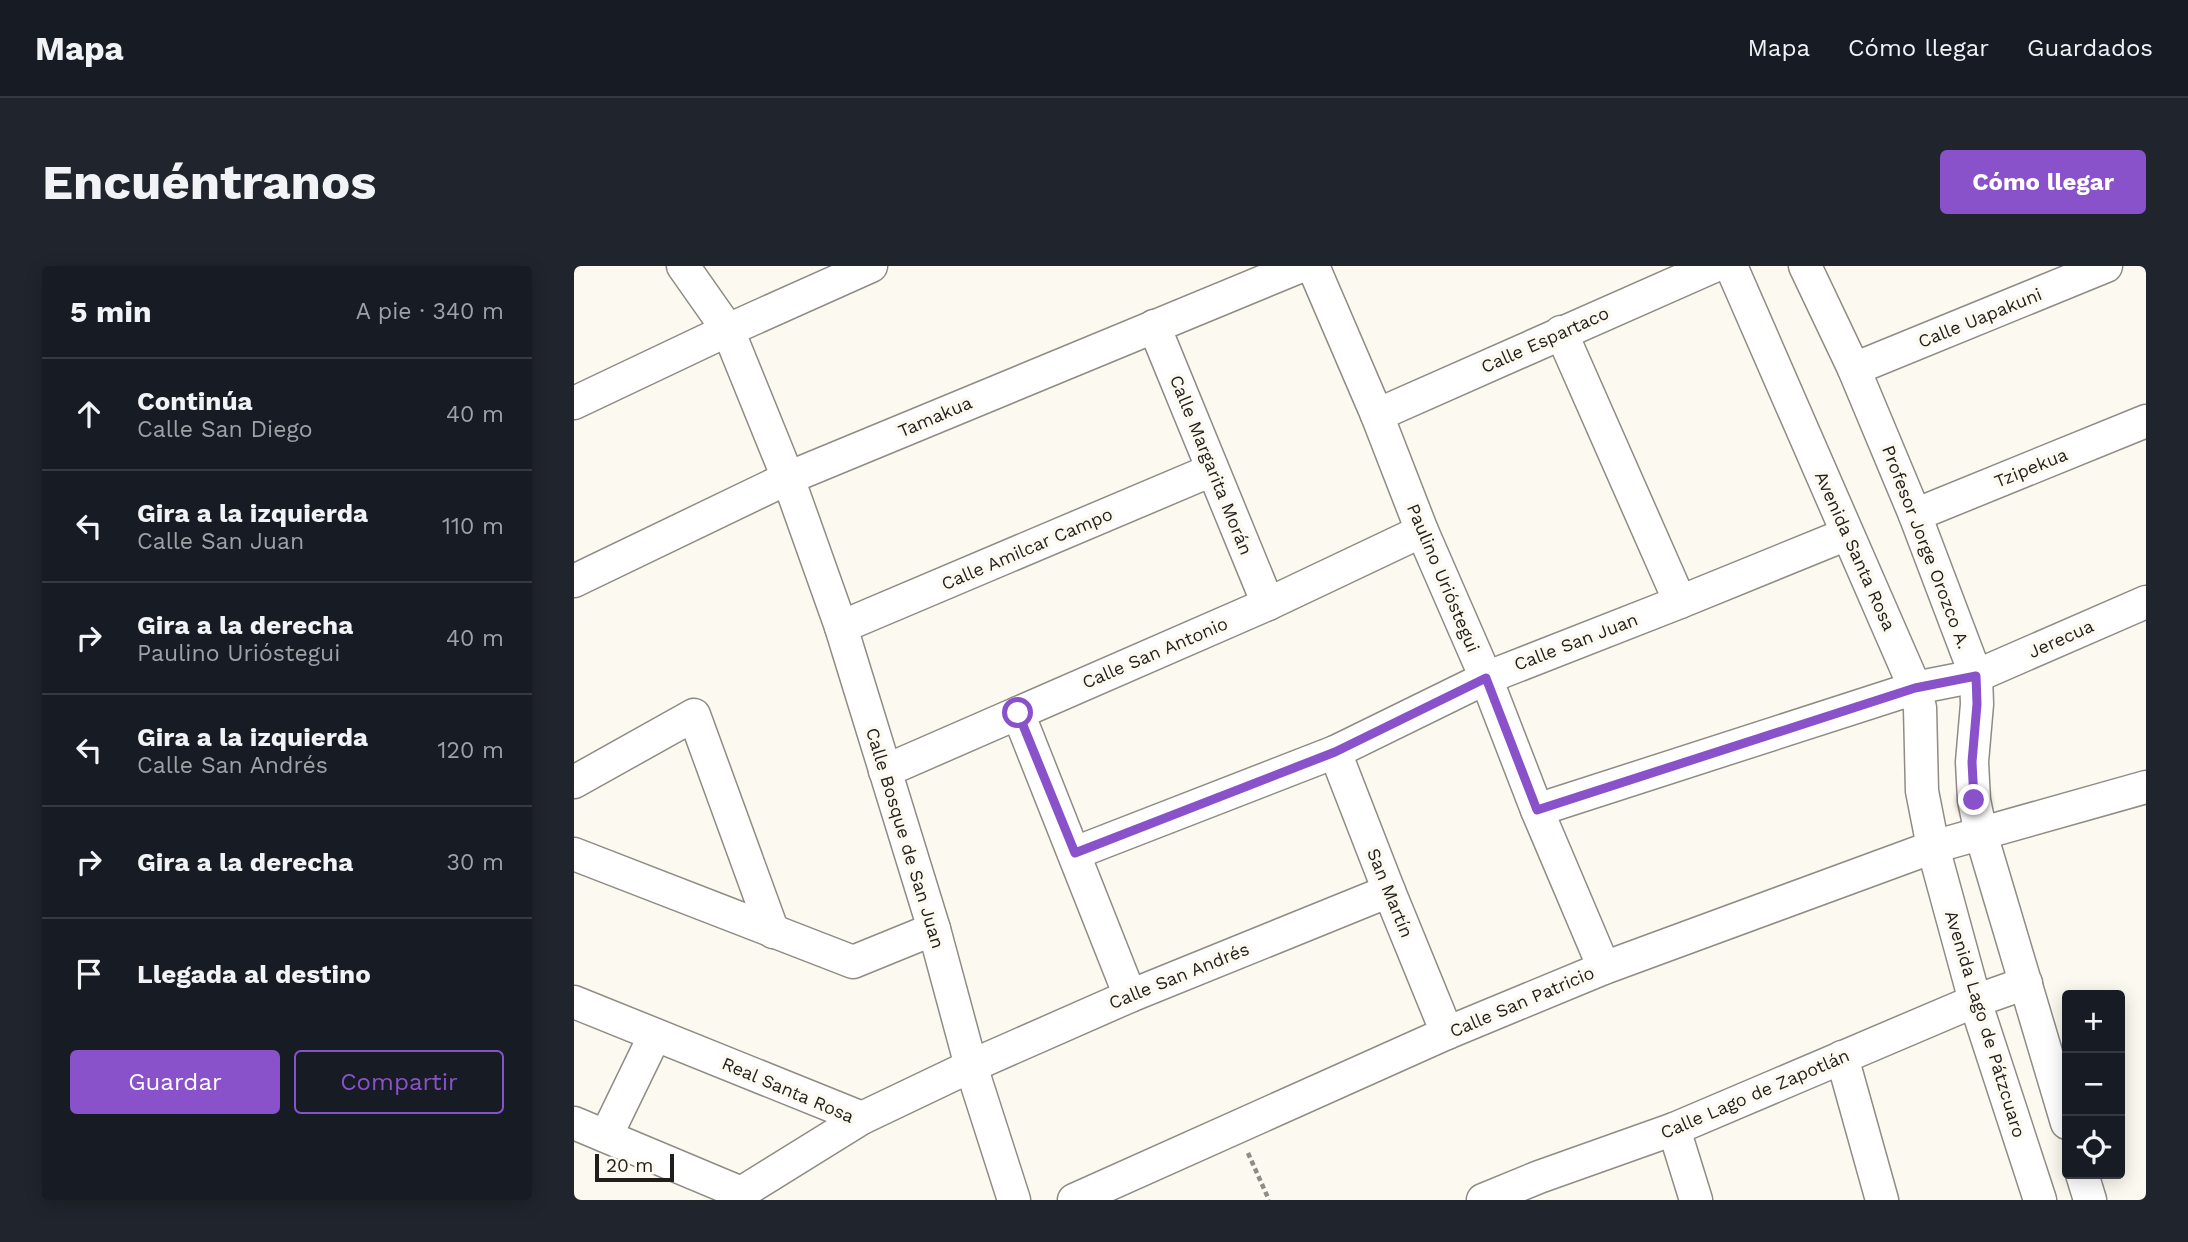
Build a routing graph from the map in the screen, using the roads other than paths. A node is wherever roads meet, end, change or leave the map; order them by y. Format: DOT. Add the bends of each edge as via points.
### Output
graph roads {
  1 [pos="683,266"];
  2 [pos="871,266"];
  3 [pos="1301,266"];
  4 [pos="1313,266"];
  5 [pos="1714,266"];
  6 [pos="1731,266"];
  7 [pos="1805,266"];
  8 [pos="2106,266"];
  9 [pos="1154,327"];
  10 [pos="728,330"];
  11 [pos="1561,332"];
  12 [pos="1854,369"];
  13 [pos="574,403"];
  14 [pos="1377,415"];
  15 [pos="2146,421"];
  16 [pos="1212,470"];
  17 [pos="788,478"];
  18 [pos="1915,515"];
  19 [pos="1422,531"];
  20 [pos="1847,534"];
  21 [pos="574,582"];
  22 [pos="1680,602"];
  23 [pos="2146,602"];
  24 [pos="1268,604"];
  25 [pos="841,627"];
  26 [pos="1976,676"];
  27 [pos="1486,678"];
  28 [pos="1915,688"];
  29 [pos="1018,713"];
  30 [pos="1335,752"];
  31 [pos="885,771"];
  32 [pos="574,782"];
  33 [pos="2146,787"];
  34 [pos="1537,810"];
  35 [pos="1981,834"];
  36 [pos="1933,847"];
  37 [pos="1075,853"];
  38 [pos="574,854"];
  39 [pos="1389,891"];
  40 [pos="934,929"];
  41 [pos="773,932"];
  42 [pos="1604,968"];
  43 [pos="2026,983"];
  44 [pos="1130,996"];
  45 [pos="1975,1001"];
  46 [pos="574,1003"];
  47 [pos="1447,1034"];
  48 [pos="654,1035"];
  49 [pos="1842,1057"];
  50 [pos="971,1066"];
  51 [pos="2065,1116"];
  52 [pos="862,1118"];
  53 [pos="574,1123"];
  54 [pos="1674,1129"];
  55 [pos="606,1136"];
  56 [pos="2084,1179"];
  57 [pos="1542,1189"];
  58 [pos="1014,1200"];
  59 [pos="1074,1200"];
  60 [pos="1483,1200"];
  61 [pos="1696,1200"];
  62 [pos="1882,1200"];
  63 [pos="2040,1200"];
  64 [pos="2090,1200"];
  1 -- 10 [label="street, Calle Bosque de San Juan"];
  2 -- 10 [label="street"];
  3 -- 9 [label="street, Tamakua"];
  4 -- 14 [label="street, Paulino Urióstegui"];
  5 -- 11 [label="street, Calle Espartaco"];
  6 -- 20 [label="street, Avenida Santa Rosa"];
  7 -- 12 [label="street, Profesor Jorge Orozco A."];
  8 -- 12 [label="street, Calle Uapakuni"];
  9 -- 16 [label="street, Calle Margarita Morán"];
  9 -- 17 [label="street, Tamakua"];
  10 -- 13 [label="street"];
  10 -- 17 [label="street, Calle Bosque de San Juan"];
  11 -- 14 [label="street, Calle Espartaco"];
  11 -- 22 [label="street"];
  12 -- 18 [label="street, Profesor Jorge Orozco A."];
  14 -- 19 [label="street, Paulino Urióstegui"];
  15 -- 18 [label="street, Tzipekua"];
  16 -- 24 [label="street, Calle Margarita Morán"];
  16 -- 25 [label="street, Calle Amilcar Campo"];
  17 -- 21 [label="street, Tamakua"];
  17 -- 25 [label="street, Calle Bosque de San Juan"];
  18 -- 26 [label="street, Profesor Jorge Orozco A."];
  19 -- 24 [label="street, Calle San Antonio"];
  19 -- 27 [label="street, Paulino Urióstegui"];
  20 -- 22 [label="street, Calle San Juan"];
  20 -- 28 [label="street, Avenida Santa Rosa"];
  22 -- 27 [label="street, Calle San Juan"];
  23 -- 26 [label="street, Jerecua"];
  24 -- 29 [label="street, Calle San Antonio"];
  25 -- 31 [label="street, Calle Bosque de San Juan"];
  26 -- 28 [label="street"];
  26 -- 35 [label="street, Profesor Jorge Orozco A." via="1972,762"];
  27 -- 30 [label="street, Calle San Juan"];
  27 -- 34 [label="street, Paulino Urióstegui"];
  28 -- 34 [label="street"];
  28 -- 36 [label="street, Avenida Santa Rosa" via="1920,708 1922,791"];
  29 -- 31 [label="street, Calle San Antonio"];
  29 -- 37 [label="street"];
  30 -- 37 [label="street, Calle San Juan"];
  30 -- 39 [label="street, San Martín"];
  31 -- 40 [label="street, Calle Bosque de San Juan"];
  32 -- 41 [label="street" via="694,715"];
  33 -- 35 [label="street, Calle San Patricio"];
  34 -- 42 [label="street, Paulino Urióstegui"];
  35 -- 36 [label="street, Calle San Patricio"];
  35 -- 43 [label="street, Profesor Jorge Orozco A."];
  36 -- 42 [label="street, Calle San Patricio"];
  36 -- 45 [label="street, Avenida Lago de Pátzcuaro"];
  37 -- 44 [label="street"];
  38 -- 41 [label="street"];
  39 -- 44 [label="street, Calle San Andrés"];
  39 -- 47 [label="street, San Martín"];
  40 -- 41 [label="street" via="853,962"];
  40 -- 50 [label="street, Calle Bosque de San Juan"];
  42 -- 47 [label="street, Calle San Patricio"];
  43 -- 45 [label="street, Calle Lago de Zapotlán"];
  43 -- 51 [label="street, Profesor Jorge Orozco A."];
  44 -- 50 [label="street, Calle San Andrés"];
  45 -- 49 [label="street, Calle Lago de Zapotlán"];
  45 -- 63 [label="street, Avenida Lago de Pátzcuaro"];
  46 -- 48 [label="street, Real Santa Rosa"];
  47 -- 59 [label="street, Calle San Patricio"];
  48 -- 52 [label="street, Real Santa Rosa"];
  48 -- 55 [label="street"];
  49 -- 54 [label="street, Calle Lago de Zapotlán"];
  49 -- 62 [label="street"];
  50 -- 52 [label="street, Calle San Andrés"];
  50 -- 58 [label="street, Calle Bosque de San Juan"];
  52 -- 55 [label="street, Real Santa Rosa" via="741,1193"];
  53 -- 55 [label="street, Real Santa Rosa"];
  54 -- 57 [label="street, Calle Lago de Zapotlán"];
  54 -- 61 [label="street"];
  56 -- 64 [label="street"];
  57 -- 60 [label="street, Calle Lago de Zapotlán"];
}
